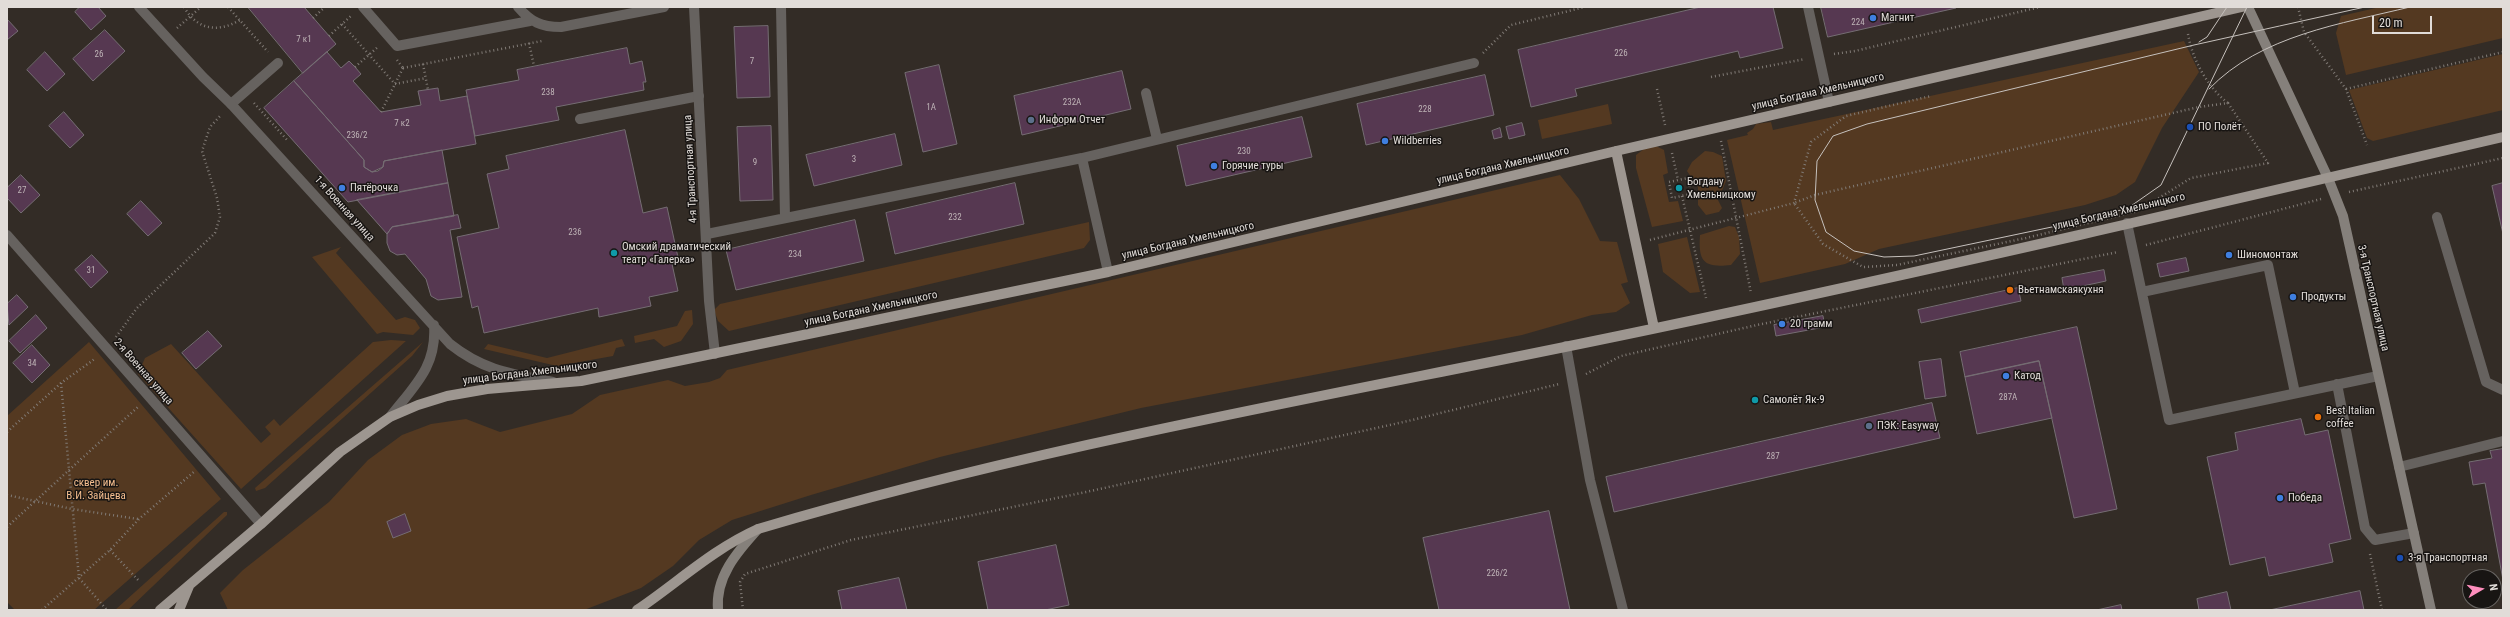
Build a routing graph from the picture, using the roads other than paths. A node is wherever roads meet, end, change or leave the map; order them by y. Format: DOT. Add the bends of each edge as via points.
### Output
graph roads {
  1 [pos="139,7"];
  2 [pos="518,7"];
  3 [pos="664,7"];
  4 [pos="694,7"];
  5 [pos="781,7"];
  6 [pos="1808,7"];
  7 [pos="2242,7"];
  8 [pos="2248,7"];
  9 [pos="359,10"];
  10 [pos="530,21"];
  11 [pos="278,63"];
  12 [pos="1474,63"];
  13 [pos="1146,93"];
  14 [pos="699,96"];
  15 [pos="1829,102"];
  16 [pos="231,104"];
  17 [pos="580,119"];
  18 [pos="2503,137"];
  19 [pos="1157,139"];
  20 [pos="1616,151"];
  21 [pos="1082,158"];
  22 [pos="2328,178"];
  23 [pos="2437,217"];
  24 [pos="785,218"];
  25 [pos="2127,223"];
  26 [pos="707,234"];
  27 [pos="7,235"];
  28 [pos="1108,272"];
  29 [pos="2142,292"];
  30 [pos="434,325"];
  31 [pos="1654,328"];
  32 [pos="1566,346"];
  33 [pos="715,354"];
  34 [pos="2378,376"];
  35 [pos="557,383"];
  36 [pos="2337,384"];
  37 [pos="2503,390"];
  38 [pos="2295,393"];
  39 [pos="390,416"];
  40 [pos="2503,441"];
  41 [pos="2399,467"];
  42 [pos="261,524"];
  43 [pos="758,529"];
  44 [pos="2414,533"];
  45 [pos="190,585"];
  46 [pos="160,610"];
  47 [pos="179,610"];
  48 [pos="637,610"];
  49 [pos="718,610"];
  50 [pos="1623,610"];
  51 [pos="2431,610"];
  1 -- 16 [label="street, 1-я Военная улица"];
  2 -- 10 [label="street"];
  3 -- 10 [label="street" via="561,27 545,27"];
  4 -- 14 [label="street, 4-я Транспортная улица"];
  5 -- 24 [label="street"];
  6 -- 15 [label="street"];
  7 -- 15 [label="main road, улица Богдана Хмельницкого"];
  8 -- 22 [label="main road, 3-я Транспортная улица"];
  9 -- 10 [label="street" via="397,46"];
  11 -- 16 [label="street"];
  12 -- 19 [label="street"];
  13 -- 19 [label="street"];
  14 -- 17 [label="street"];
  14 -- 26 [label="street, 4-я Транспортная улица"];
  15 -- 20 [label="main road, улица Богдана Хмельницкого"];
  16 -- 30 [label="street, 1-я Военная улица"];
  18 -- 22 [label="main road, улица Богдана Хмельницкого"];
  19 -- 21 [label="street"];
  20 -- 28 [label="main road, улица Богдана Хмельницкого"];
  20 -- 31 [label="main road"];
  21 -- 24 [label="street"];
  21 -- 28 [label="street"];
  22 -- 25 [label="main road, улица Богдана Хмельницкого"];
  22 -- 34 [label="main road, 3-я Транспортная улица" via="2343,216"];
  23 -- 37 [label="street" via="2486,382"];
  24 -- 26 [label="street"];
  25 -- 29 [label="street"];
  25 -- 31 [label="main road, улица Богдана Хмельницкого"];
  26 -- 33 [label="street, 4-я Транспортная улица" via="709,301"];
  27 -- 42 [label="street, 2-я Военная улица"];
  28 -- 33 [label="main road, улица Богдана Хмельницкого"];
  29 -- 38 [label="street" via="2170,420"];
  29 -- 38 [label="street" via="2268,265"];
  30 -- 35 [label="street, 1-я Военная улица" via="454,347 487,368 513,376"];
  30 -- 39 [label="street" via="435,343 431,360 418,382"];
  31 -- 32 [label="main road, улица Богдана Хмельницкого"];
  32 -- 43 [label="main road, улица Богдана Хмельницкого" via="1181,423 962,474"];
  32 -- 50 [label="street" via="1590,480"];
  33 -- 35 [label="main road, улица Богдана Хмельницкого" via="581,381"];
  34 -- 36 [label="street"];
  34 -- 41 [label="main road, 3-я Транспортная улица"];
  35 -- 39 [label="main road, улица Богдана Хмельницкого" via="487,389 447,396 418,404"];
  36 -- 38 [label="street"];
  36 -- 44 [label="street" via="2365,528 2375,540"];
  39 -- 42 [label="main road, улица Богдана Хмельницкого" via="340,452"];
  40 -- 41 [label="street"];
  41 -- 44 [label="main road, 3-я Транспортная улица"];
  42 -- 45 [label="main road, улица Богдана Хмельницкого"];
  43 -- 48 [label="main road, улица Богдана Хмельницкого" via="717,551"];
  43 -- 49 [label="main road" via="735,554 722,578 717,601"];
  44 -- 51 [label="main road, 3-я Транспортная улица"];
  45 -- 46 [label="main road, улица Богдана Хмельницкого"];
  45 -- 47 [label="main road"];
}
